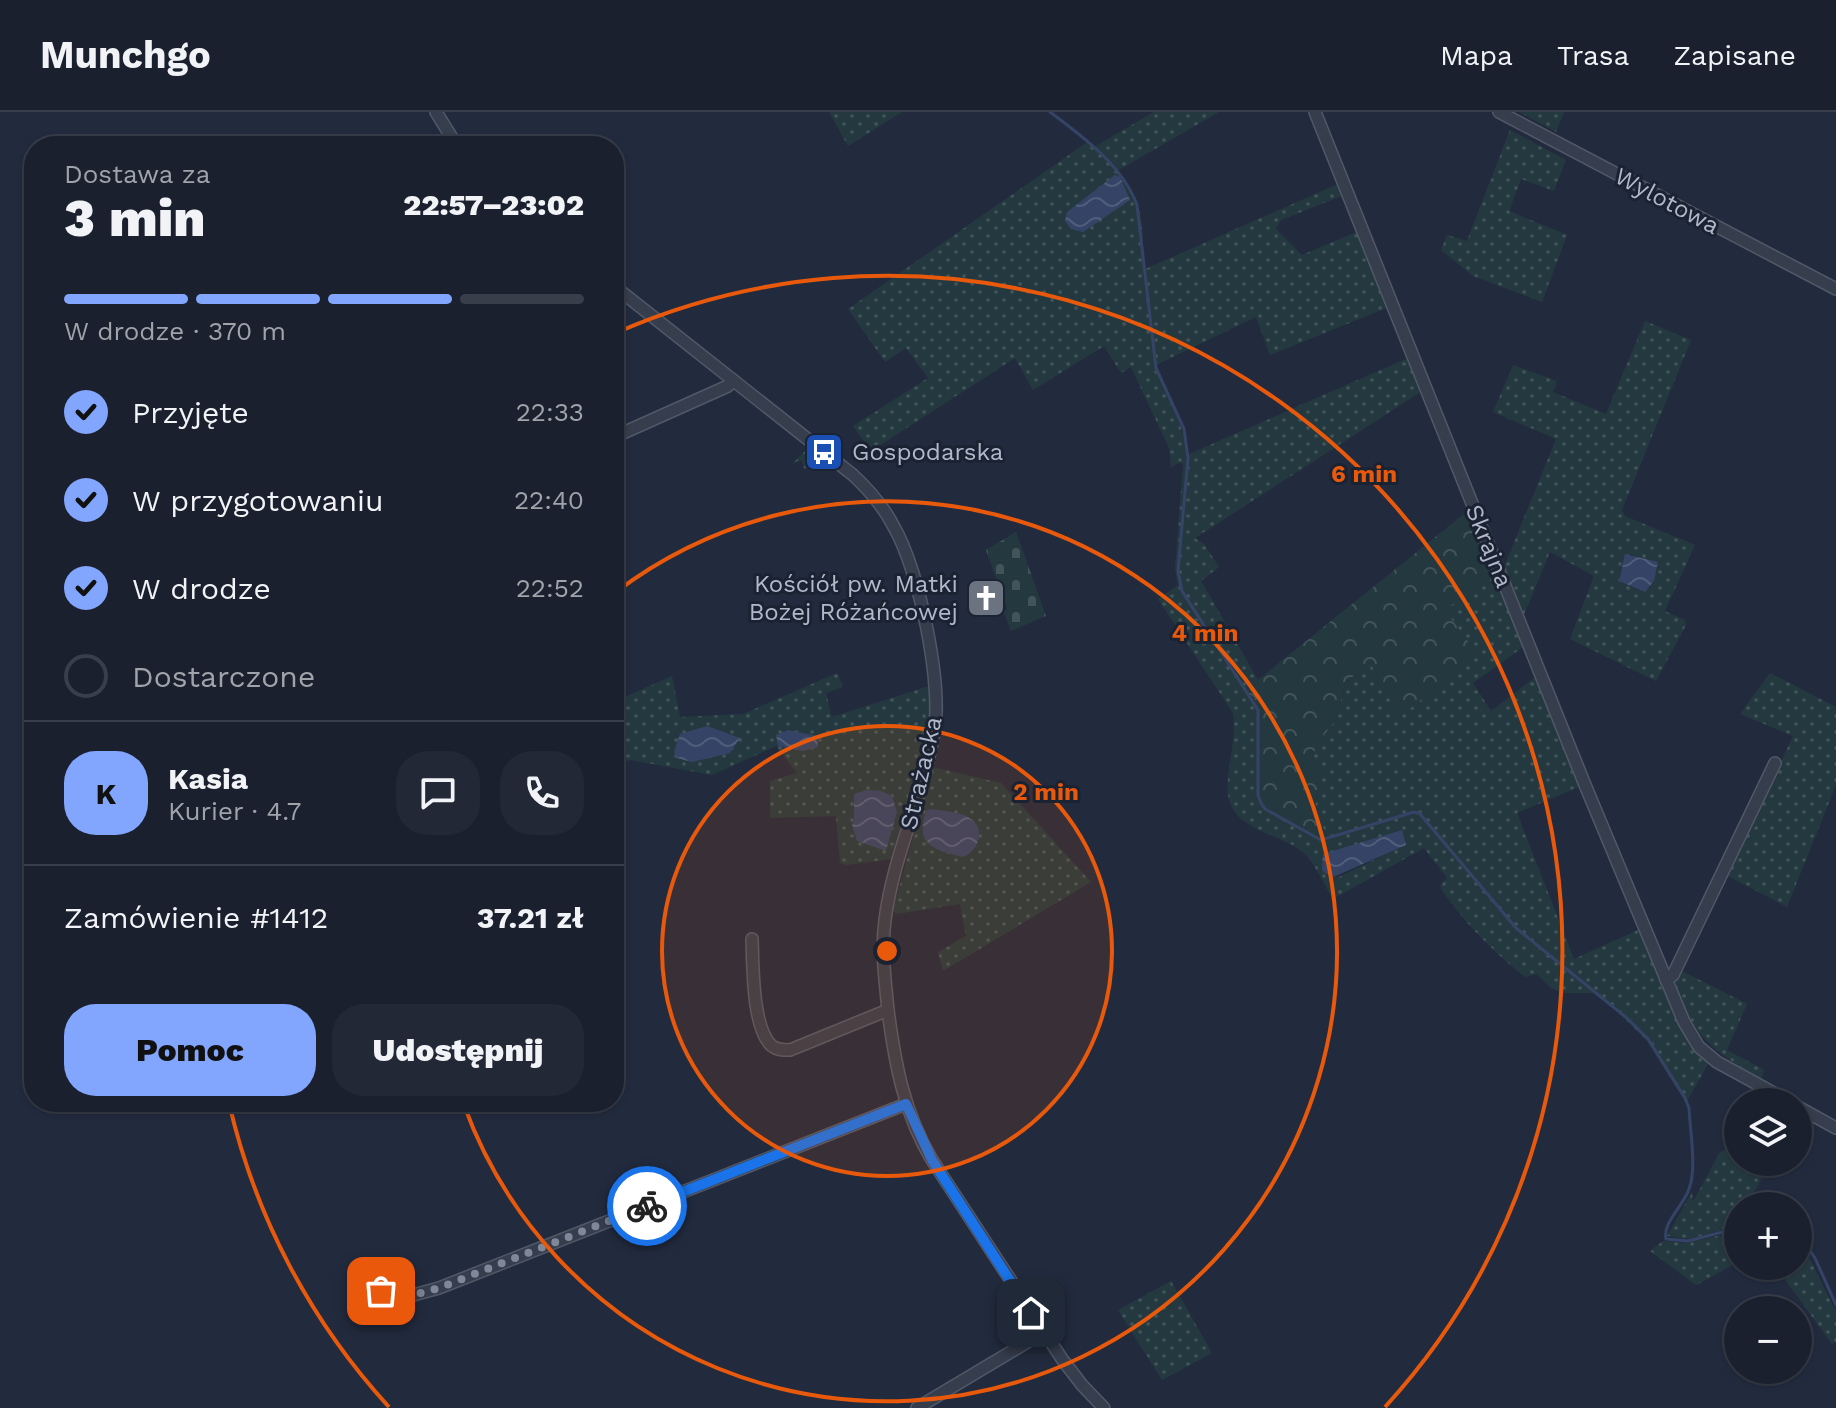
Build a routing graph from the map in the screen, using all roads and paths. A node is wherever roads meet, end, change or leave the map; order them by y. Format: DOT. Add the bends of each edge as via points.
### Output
graph roads {
  1 [pos="436,112"];
  2 [pos="1315,112"];
  3 [pos="1499,112"];
  4 [pos="451,136"];
  5 [pos="1836,289"];
  6 [pos="624,294"];
  7 [pos="733,380"];
  8 [pos="624,433"];
  9 [pos="1775,763"];
  10 [pos="752,939"];
  11 [pos="1666,980"];
  12 [pos="888,1010"];
  13 [pos="1764,1088"];
  14 [pos="906,1104"];
  15 [pos="1812,1115"];
  16 [pos="1836,1128"];
  17 [pos="378,1288"];
  18 [pos="1044,1332"];
  19 [pos="917,1408"];
  20 [pos="1104,1408"];
  1 -- 4 [label="street"];
  2 -- 11 [label="street, Skrajna"];
  3 -- 5 [label="street, Wylotowa"];
  6 -- 7 [label="street, Strażacka"];
  7 -- 8 [label="street"];
  7 -- 12 [label="street, Strażacka" via="861,483 890,519 910,564 934,670 936,712 886,915"];
  9 -- 11 [label="street" via="1673,975"];
  10 -- 12 [label="street" via="759,1019 774,1047 790,1050"];
  11 -- 13 [label="street, Skrajna" via="1699,1047"];
  12 -- 14 [label="street, Strażacka"];
  14 -- 17 [label="street" via="439,1288 395,1300"];
  14 -- 18 [label="street, Strażacka" via="932,1160"];
  15 -- 16 [label="street"];
  18 -- 19 [label="street"];
  18 -- 20 [label="street, Strażacka"];
}
